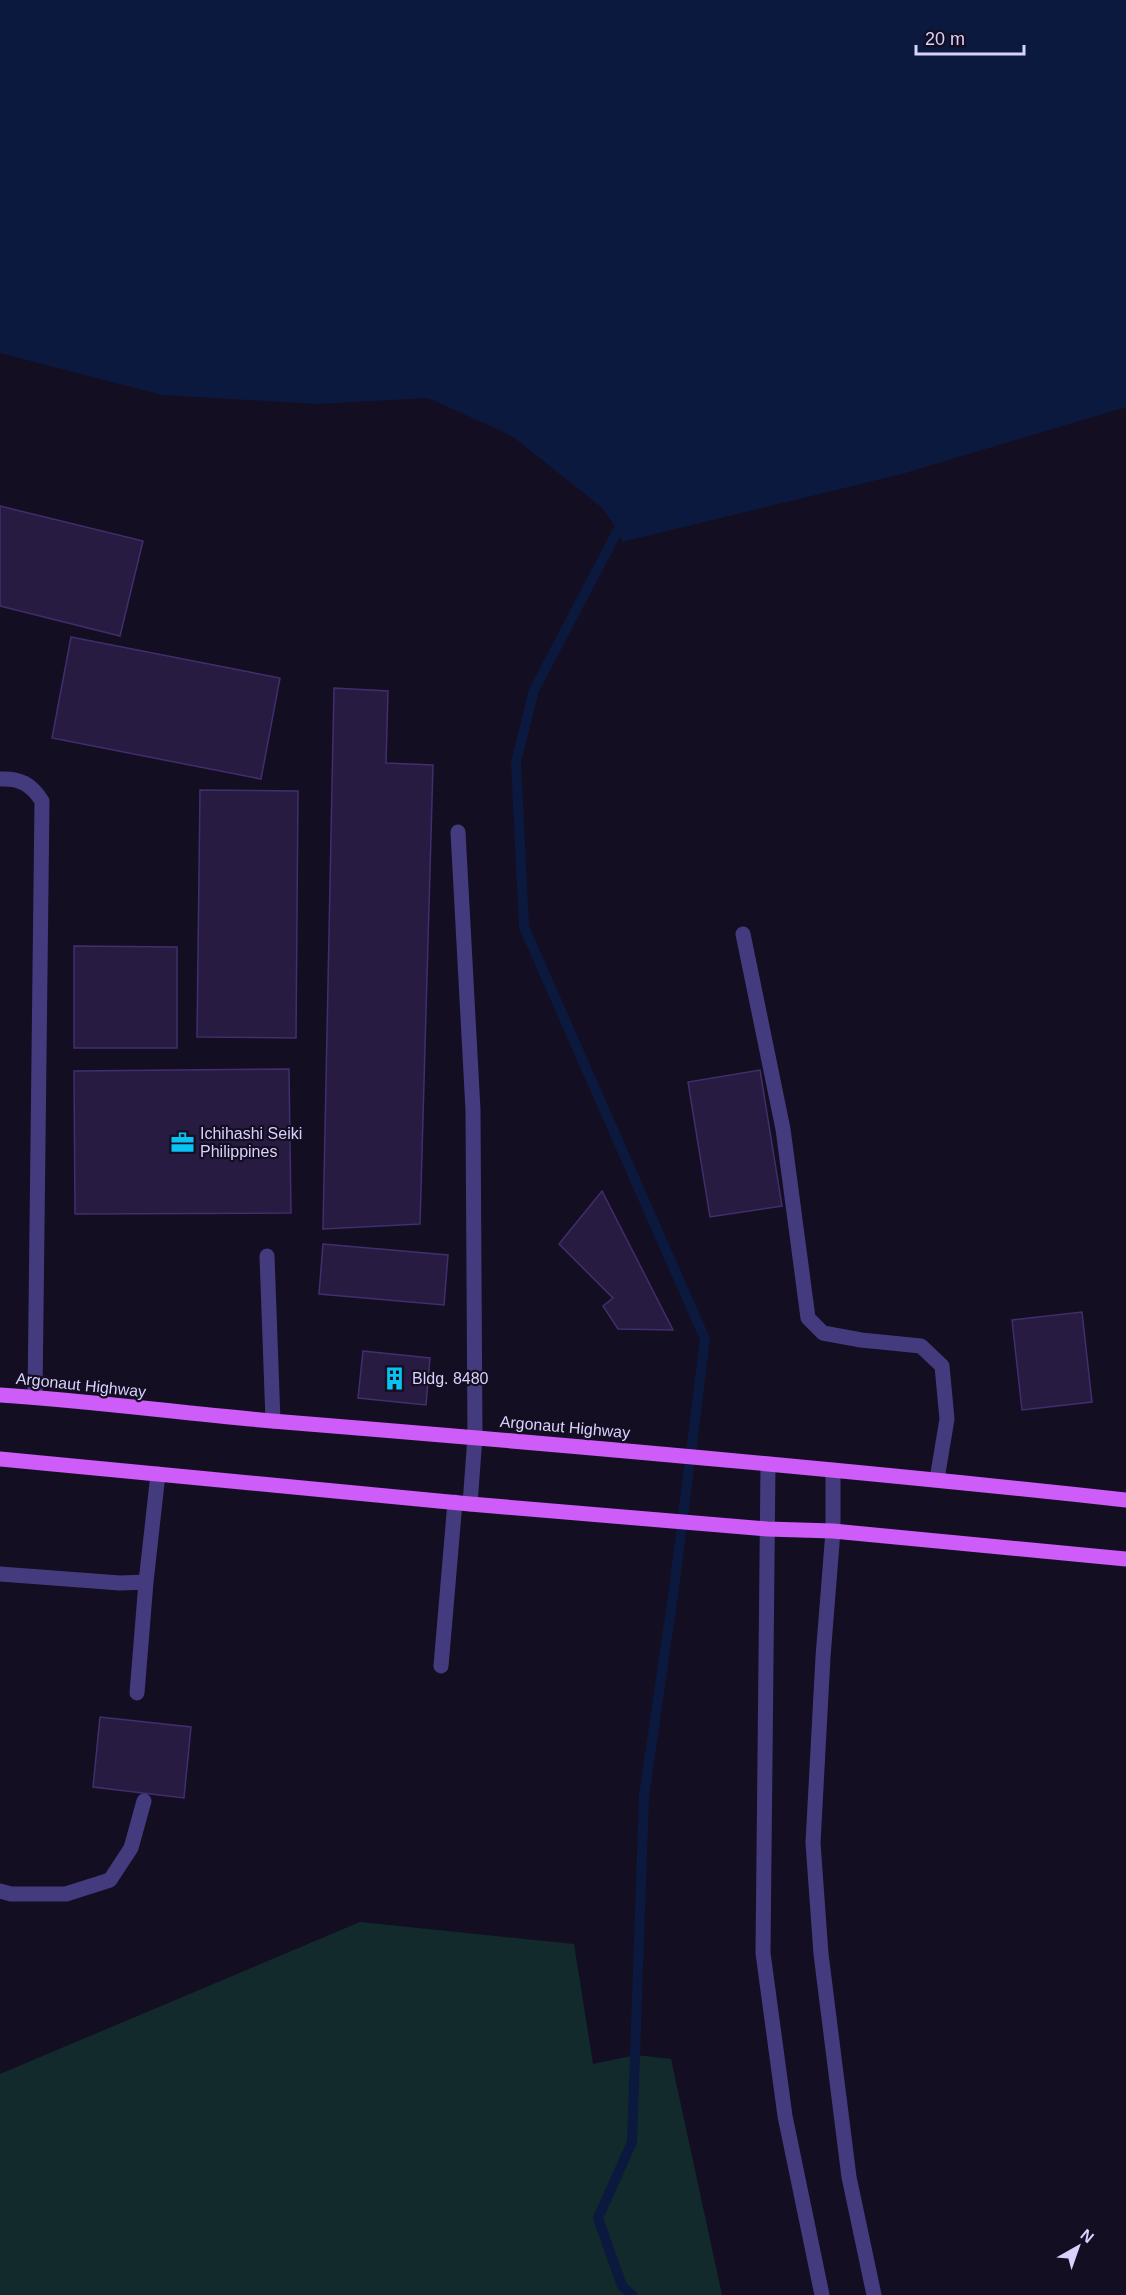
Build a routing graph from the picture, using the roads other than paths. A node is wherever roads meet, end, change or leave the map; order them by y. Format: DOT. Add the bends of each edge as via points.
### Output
graph roads {
  1 [pos="0,778"];
  2 [pos="458,832"];
  3 [pos="744,933"];
  4 [pos="267,1256"];
  5 [pos="0,1395"];
  6 [pos="34,1397"];
  7 [pos="273,1421"];
  8 [pos="475,1437"];
  9 [pos="0,1459"];
  10 [pos="768,1464"];
  11 [pos="833,1470"];
  12 [pos="158,1474"];
  13 [pos="937,1479"];
  14 [pos="1126,1500"];
  15 [pos="463,1503"];
  16 [pos="767,1529"];
  17 [pos="833,1531"];
  18 [pos="1126,1559"];
  19 [pos="0,1574"];
  20 [pos="146,1582"];
  21 [pos="441,1666"];
  22 [pos="137,1692"];
  23 [pos="144,1801"];
  24 [pos="0,1891"];
  25 [pos="822,2295"];
  26 [pos="874,2295"];
  1 -- 6 [label="street" via="33,787 42,801"];
  2 -- 8 [label="street" via="473,1110"];
  3 -- 13 [label="street" via="783,1129 808,1318 823,1333 921,1346 942,1366 946,1419"];
  4 -- 7 [label="street"];
  5 -- 6 [label="main road, Argonaut Highway"];
  6 -- 7 [label="main road, Argonaut Highway"];
  7 -- 8 [label="main road, Argonaut Highway"];
  8 -- 10 [label="main road, Argonaut Highway"];
  8 -- 15 [label="street"];
  9 -- 12 [label="main road"];
  10 -- 11 [label="main road, Argonaut Highway"];
  10 -- 16 [label="street"];
  11 -- 13 [label="main road, Argonaut Highway"];
  11 -- 17 [label="street"];
  12 -- 15 [label="main road"];
  12 -- 20 [label="street"];
  13 -- 14 [label="main road, Argonaut Highway"];
  15 -- 16 [label="main road"];
  15 -- 21 [label="street"];
  16 -- 17 [label="main road"];
  16 -- 25 [label="street" via="763,1953 785,2116"];
  17 -- 18 [label="main road"];
  17 -- 26 [label="street" via="813,1843 821,1953 849,2177"];
  19 -- 20 [label="street"];
  20 -- 22 [label="street"];
  23 -- 24 [label="street" via="131,1848 110,1880 66,1894"];
}
